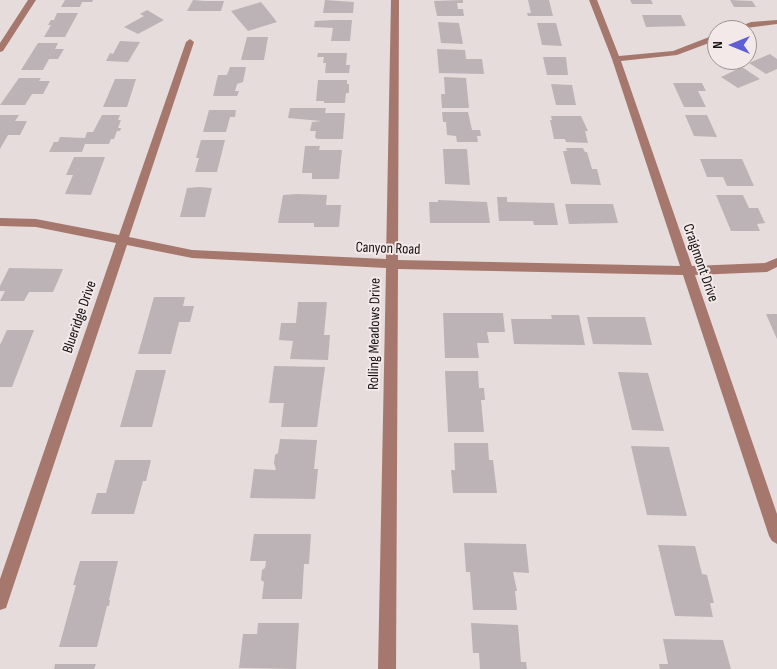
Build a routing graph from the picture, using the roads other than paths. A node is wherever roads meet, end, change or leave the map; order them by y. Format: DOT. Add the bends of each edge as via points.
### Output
graph roads {
  1 [pos="32,0"];
  2 [pos="395,0"];
  3 [pos="593,0"];
  4 [pos="777,22"];
  5 [pos="757,24"];
  6 [pos="707,41"];
  7 [pos="190,42"];
  8 [pos="0,49"];
  9 [pos="616,59"];
  10 [pos="0,222"];
  11 [pos="123,240"];
  12 [pos="777,262"];
  13 [pos="393,264"];
  14 [pos="687,271"];
  15 [pos="777,536"];
  16 [pos="0,602"];
  17 [pos="387,669"];
  1 -- 8 [label="street"];
  2 -- 13 [label="street, Rolling Meadows Drive"];
  3 -- 9 [label="street, Craigmont Drive"];
  4 -- 5 [label="street"];
  6 -- 9 [label="street" via="674,54"];
  7 -- 11 [label="street, Blueridge Drive"];
  9 -- 14 [label="street, Craigmont Drive"];
  10 -- 11 [label="street, Canyon Road" via="36,223"];
  11 -- 13 [label="street, Canyon Road" via="192,254"];
  11 -- 16 [label="street, Blueridge Drive"];
  12 -- 14 [label="street, Canyon Road" via="767,267"];
  13 -- 14 [label="street, Canyon Road"];
  13 -- 17 [label="street, Rolling Meadows Drive"];
  14 -- 15 [label="street, Craigmont Drive"];
}
